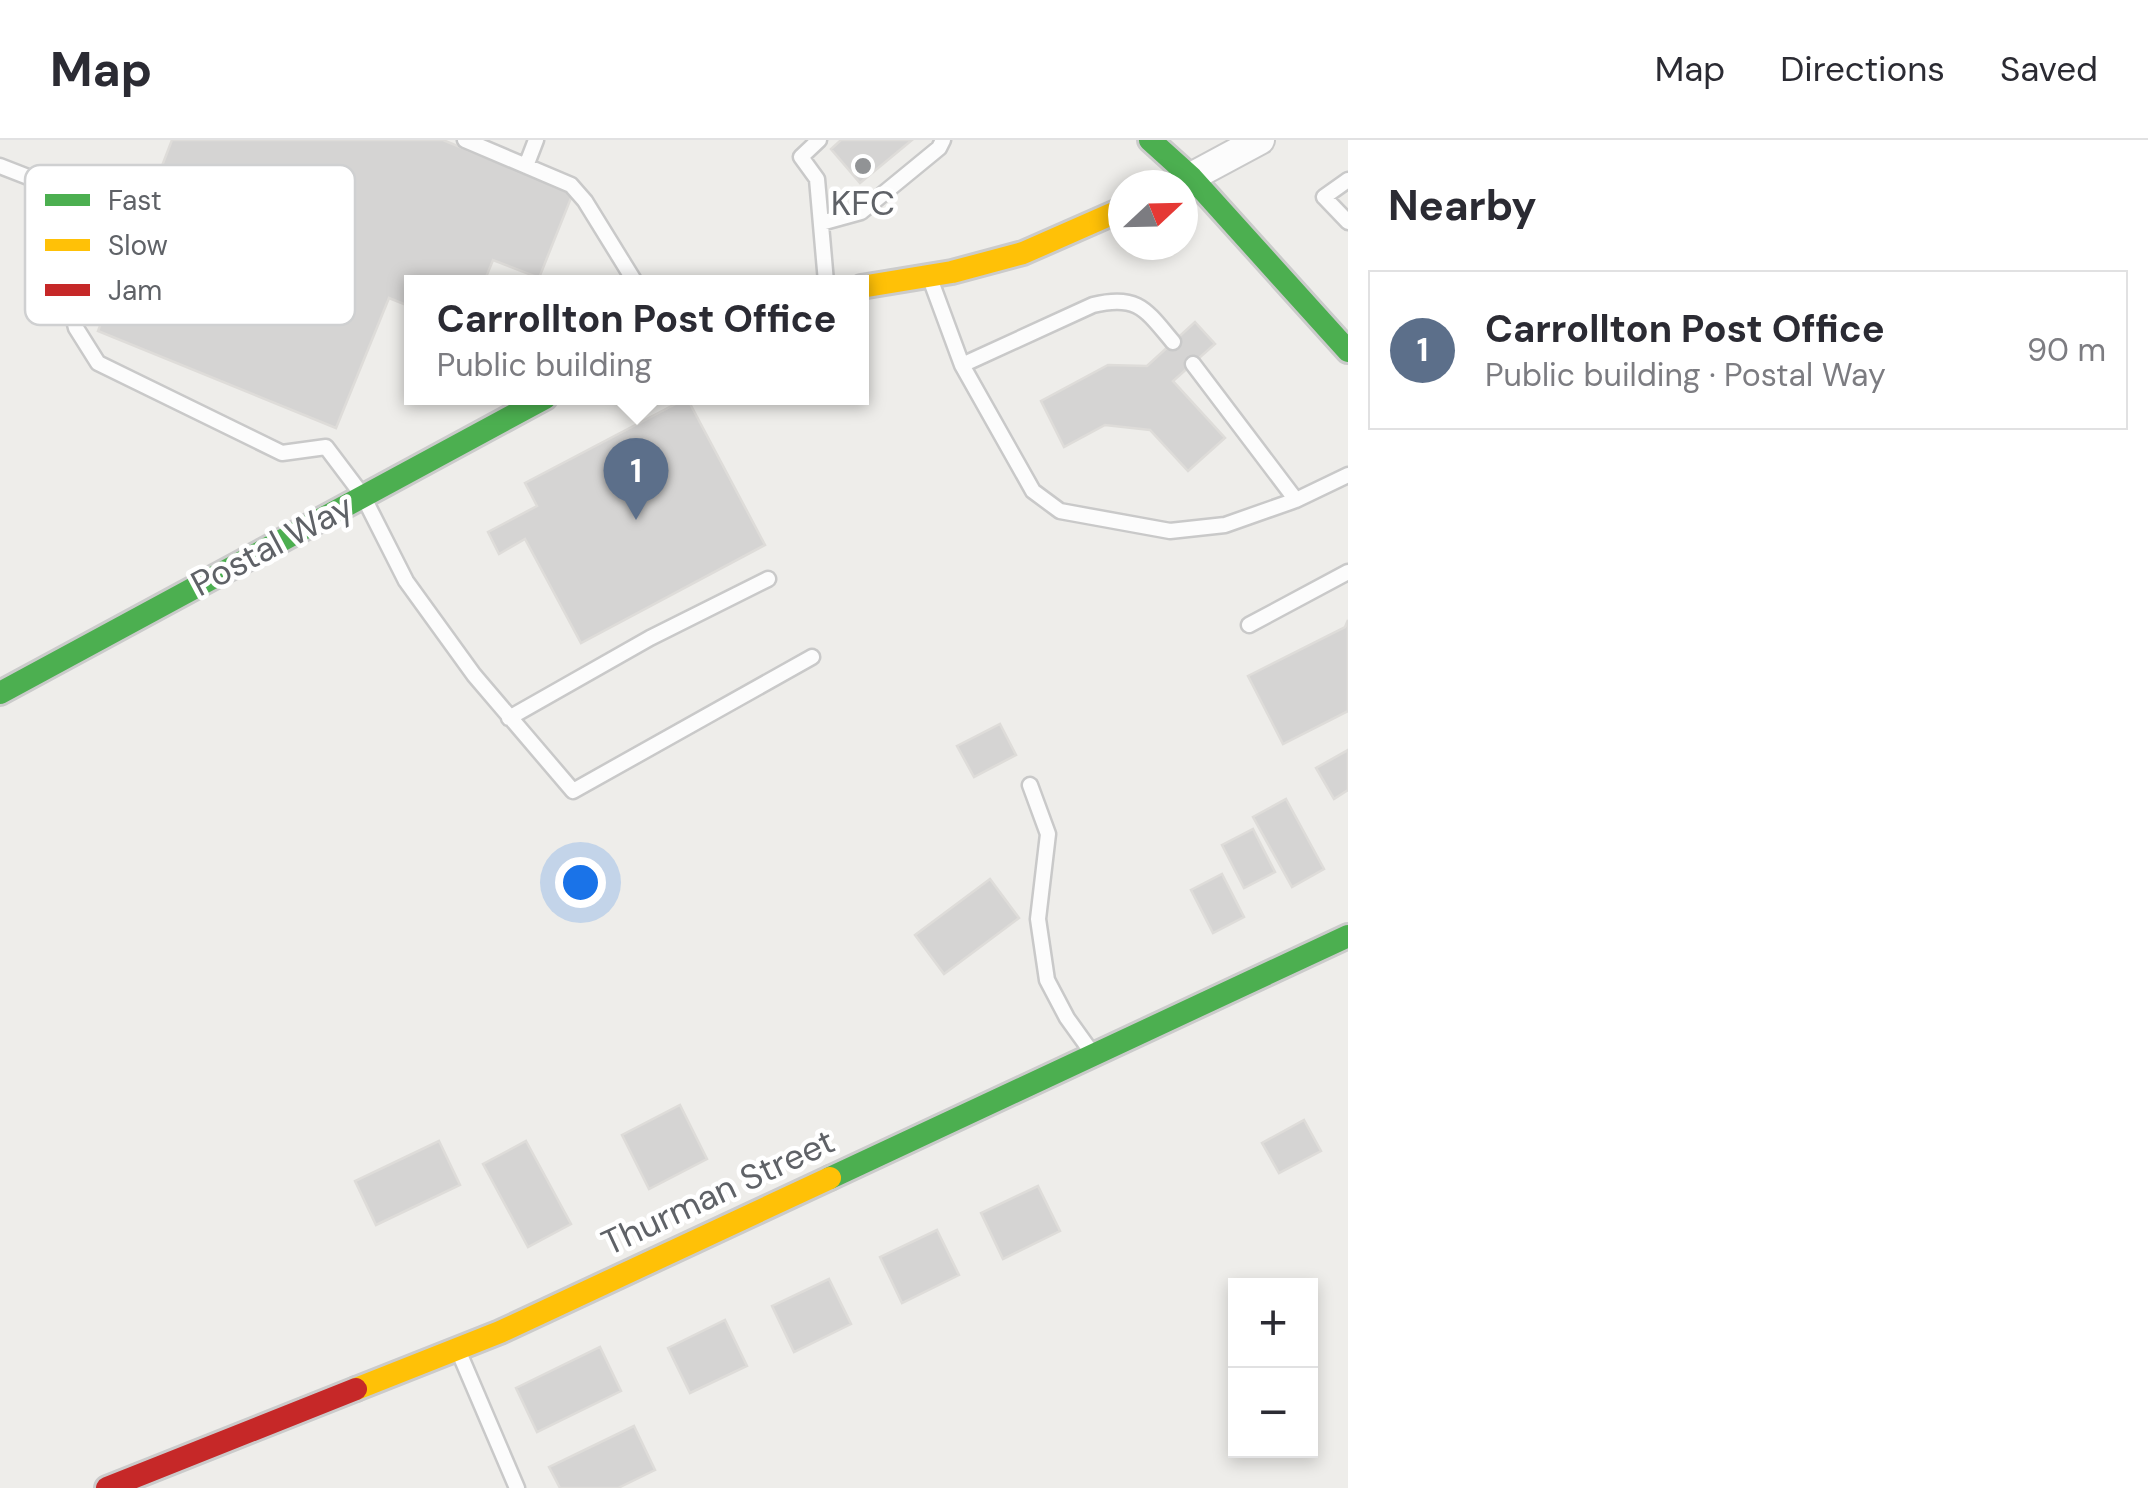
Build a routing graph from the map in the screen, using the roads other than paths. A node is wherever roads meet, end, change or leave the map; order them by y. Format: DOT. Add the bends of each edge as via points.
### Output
graph roads {
  1 [pos="465,140"];
  2 [pos="536,140"];
  3 [pos="819,140"];
  4 [pos="944,140"];
  5 [pos="1150,140"];
  6 [pos="1260,140"];
  7 [pos="0,166"];
  8 [pos="526,166"];
  9 [pos="1175,170"];
  10 [pos="1198,175"];
  11 [pos="25,176"];
  12 [pos="1348,180"];
  13 [pos="1198,195"];
  14 [pos="1108,216"];
  15 [pos="1348,222"];
  16 [pos="820,223"];
  17 [pos="631,275"];
  18 [pos="825,275"];
  19 [pos="929,276"];
  20 [pos="869,286"];
  21 [pos="75,325"];
  22 [pos="1173,342"];
  23 [pos="1348,351"];
  24 [pos="1193,364"];
  25 [pos="962,365"];
  26 [pos="532,405"];
  27 [pos="1348,475"];
  28 [pos="363,496"];
  29 [pos="1296,500"];
  30 [pos="1348,572"];
  31 [pos="768,579"];
  32 [pos="1249,625"];
  33 [pos="812,657"];
  34 [pos="0,694"];
  35 [pos="509,718"];
  36 [pos="1030,784"];
  37 [pos="1348,936"];
  38 [pos="1093,1055"];
  39 [pos="458,1349"];
  40 [pos="107,1488"];
  41 [pos="517,1488"];
  1 -- 8 [label="lane"];
  2 -- 8 [label="lane"];
  3 -- 16 [label="lane" via="801,157 817,179"];
  4 -- 16 [label="lane" via="861,212"];
  5 -- 9 [label="street"];
  6 -- 10 [label="street"];
  7 -- 11 [label="lane"];
  8 -- 17 [label="lane" via="571,185"];
  12 -- 15 [label="lane" via="1324,197"];
  13 -- 23 [label="street"];
  14 -- 19 [label="street" via="1023,253"];
  16 -- 18 [label="lane"];
  19 -- 20 [label="street"];
  19 -- 25 [label="lane"];
  21 -- 28 [label="lane" via="98,363 282,454 326,447"];
  22 -- 25 [label="lane" via="1127,300 1093,304"];
  24 -- 29 [label="lane"];
  25 -- 29 [label="lane" via="1033,491 1060,512 1170,531 1225,525"];
  26 -- 28 [label="street, Postal Way"];
  27 -- 29 [label="lane"];
  28 -- 34 [label="street, Postal Way"];
  28 -- 35 [label="lane" via="406,580"];
  30 -- 32 [label="lane"];
  31 -- 35 [label="lane"];
  33 -- 35 [label="lane" via="573,790"];
  36 -- 38 [label="lane" via="1048,834 1038,919 1047,980"];
  37 -- 38 [label="street, Thurman Street"];
  38 -- 39 [label="street, Thurman Street"];
  39 -- 40 [label="street, Thurman Street"];
  39 -- 41 [label="lane"];
}
